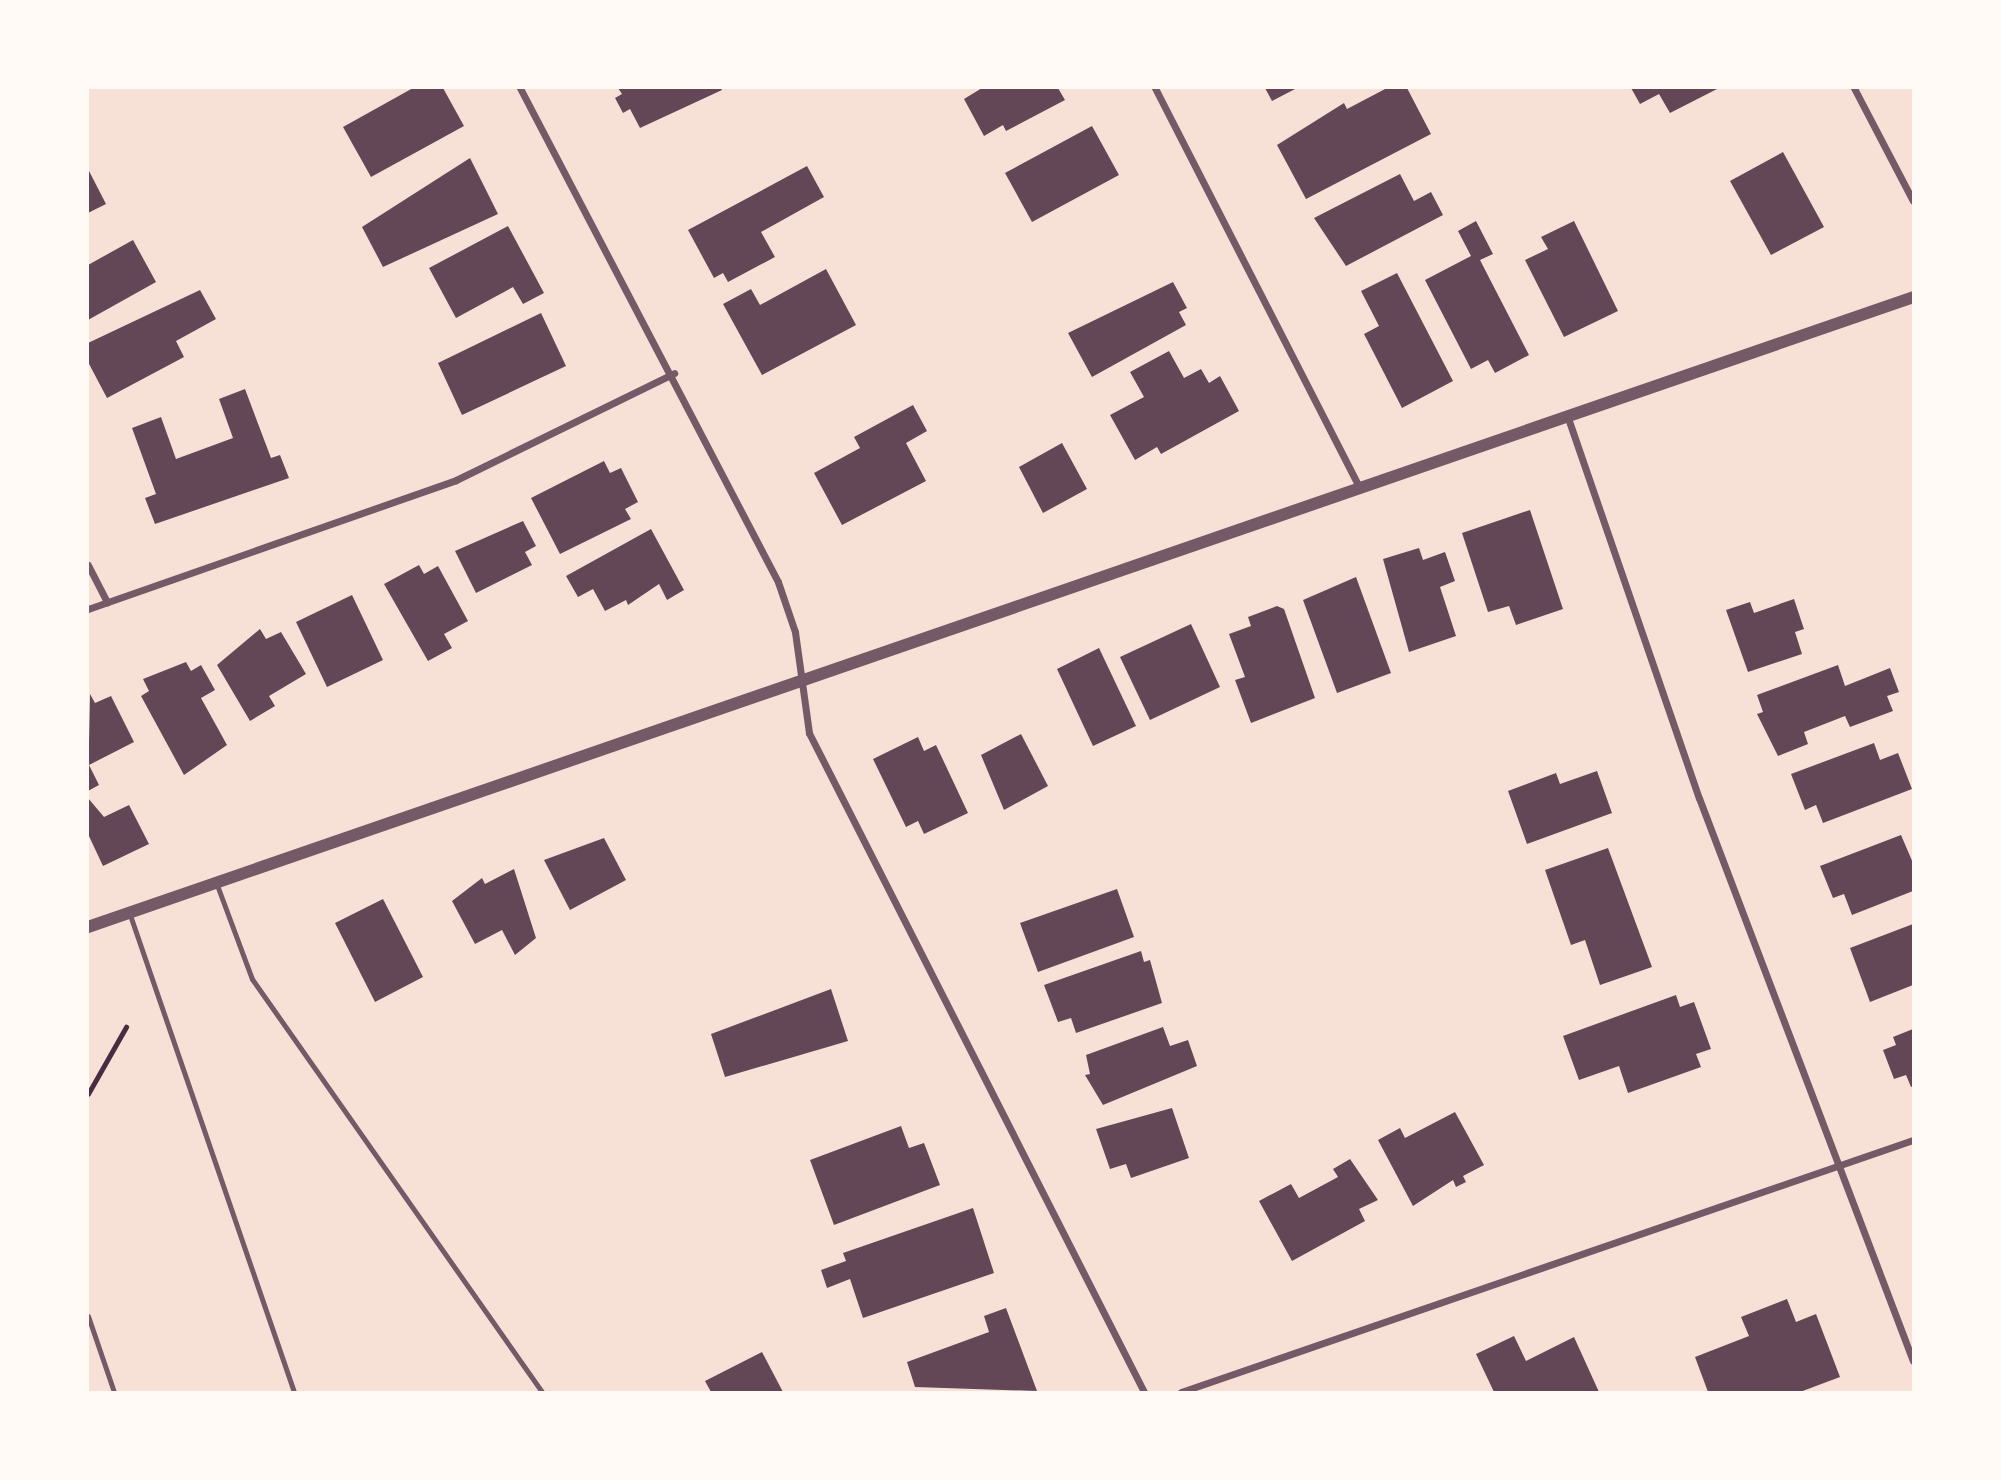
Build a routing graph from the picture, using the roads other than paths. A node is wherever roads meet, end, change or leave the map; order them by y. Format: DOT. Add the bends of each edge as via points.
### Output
graph roads {
  1 [pos="520,88"];
  2 [pos="1155,88"];
  3 [pos="1854,88"];
  4 [pos="1913,201"];
  5 [pos="1913,297"];
  6 [pos="674,373"];
  7 [pos="1568,418"];
  8 [pos="1361,490"];
  9 [pos="88,565"];
  10 [pos="107,602"];
  11 [pos="88,609"];
  12 [pos="802,679"];
  13 [pos="215,882"];
  14 [pos="129,912"];
  15 [pos="88,927"];
  16 [pos="1913,1140"];
  17 [pos="1838,1163"];
  18 [pos="88,1316"];
  19 [pos="1913,1361"];
  20 [pos="114,1392"];
  21 [pos="294,1392"];
  22 [pos="542,1392"];
  23 [pos="1144,1392"];
  24 [pos="1181,1392"];
  1 -- 6 [label="street"];
  2 -- 8 [label="street"];
  3 -- 4 [label="street"];
  5 -- 7 [label="street"];
  6 -- 10 [label="street" via="456,480"];
  6 -- 12 [label="street" via="778,582 795,632"];
  7 -- 8 [label="street"];
  7 -- 17 [label="street" via="1699,798"];
  8 -- 12 [label="street"];
  9 -- 10 [label="street"];
  10 -- 11 [label="street"];
  12 -- 13 [label="street"];
  12 -- 23 [label="street" via="809,733"];
  13 -- 14 [label="street"];
  13 -- 22 [label="lane" via="253,979"];
  14 -- 15 [label="street"];
  14 -- 21 [label="lane"];
  16 -- 17 [label="street"];
  17 -- 19 [label="street"];
  17 -- 24 [label="street"];
  18 -- 20 [label="lane"];
}
